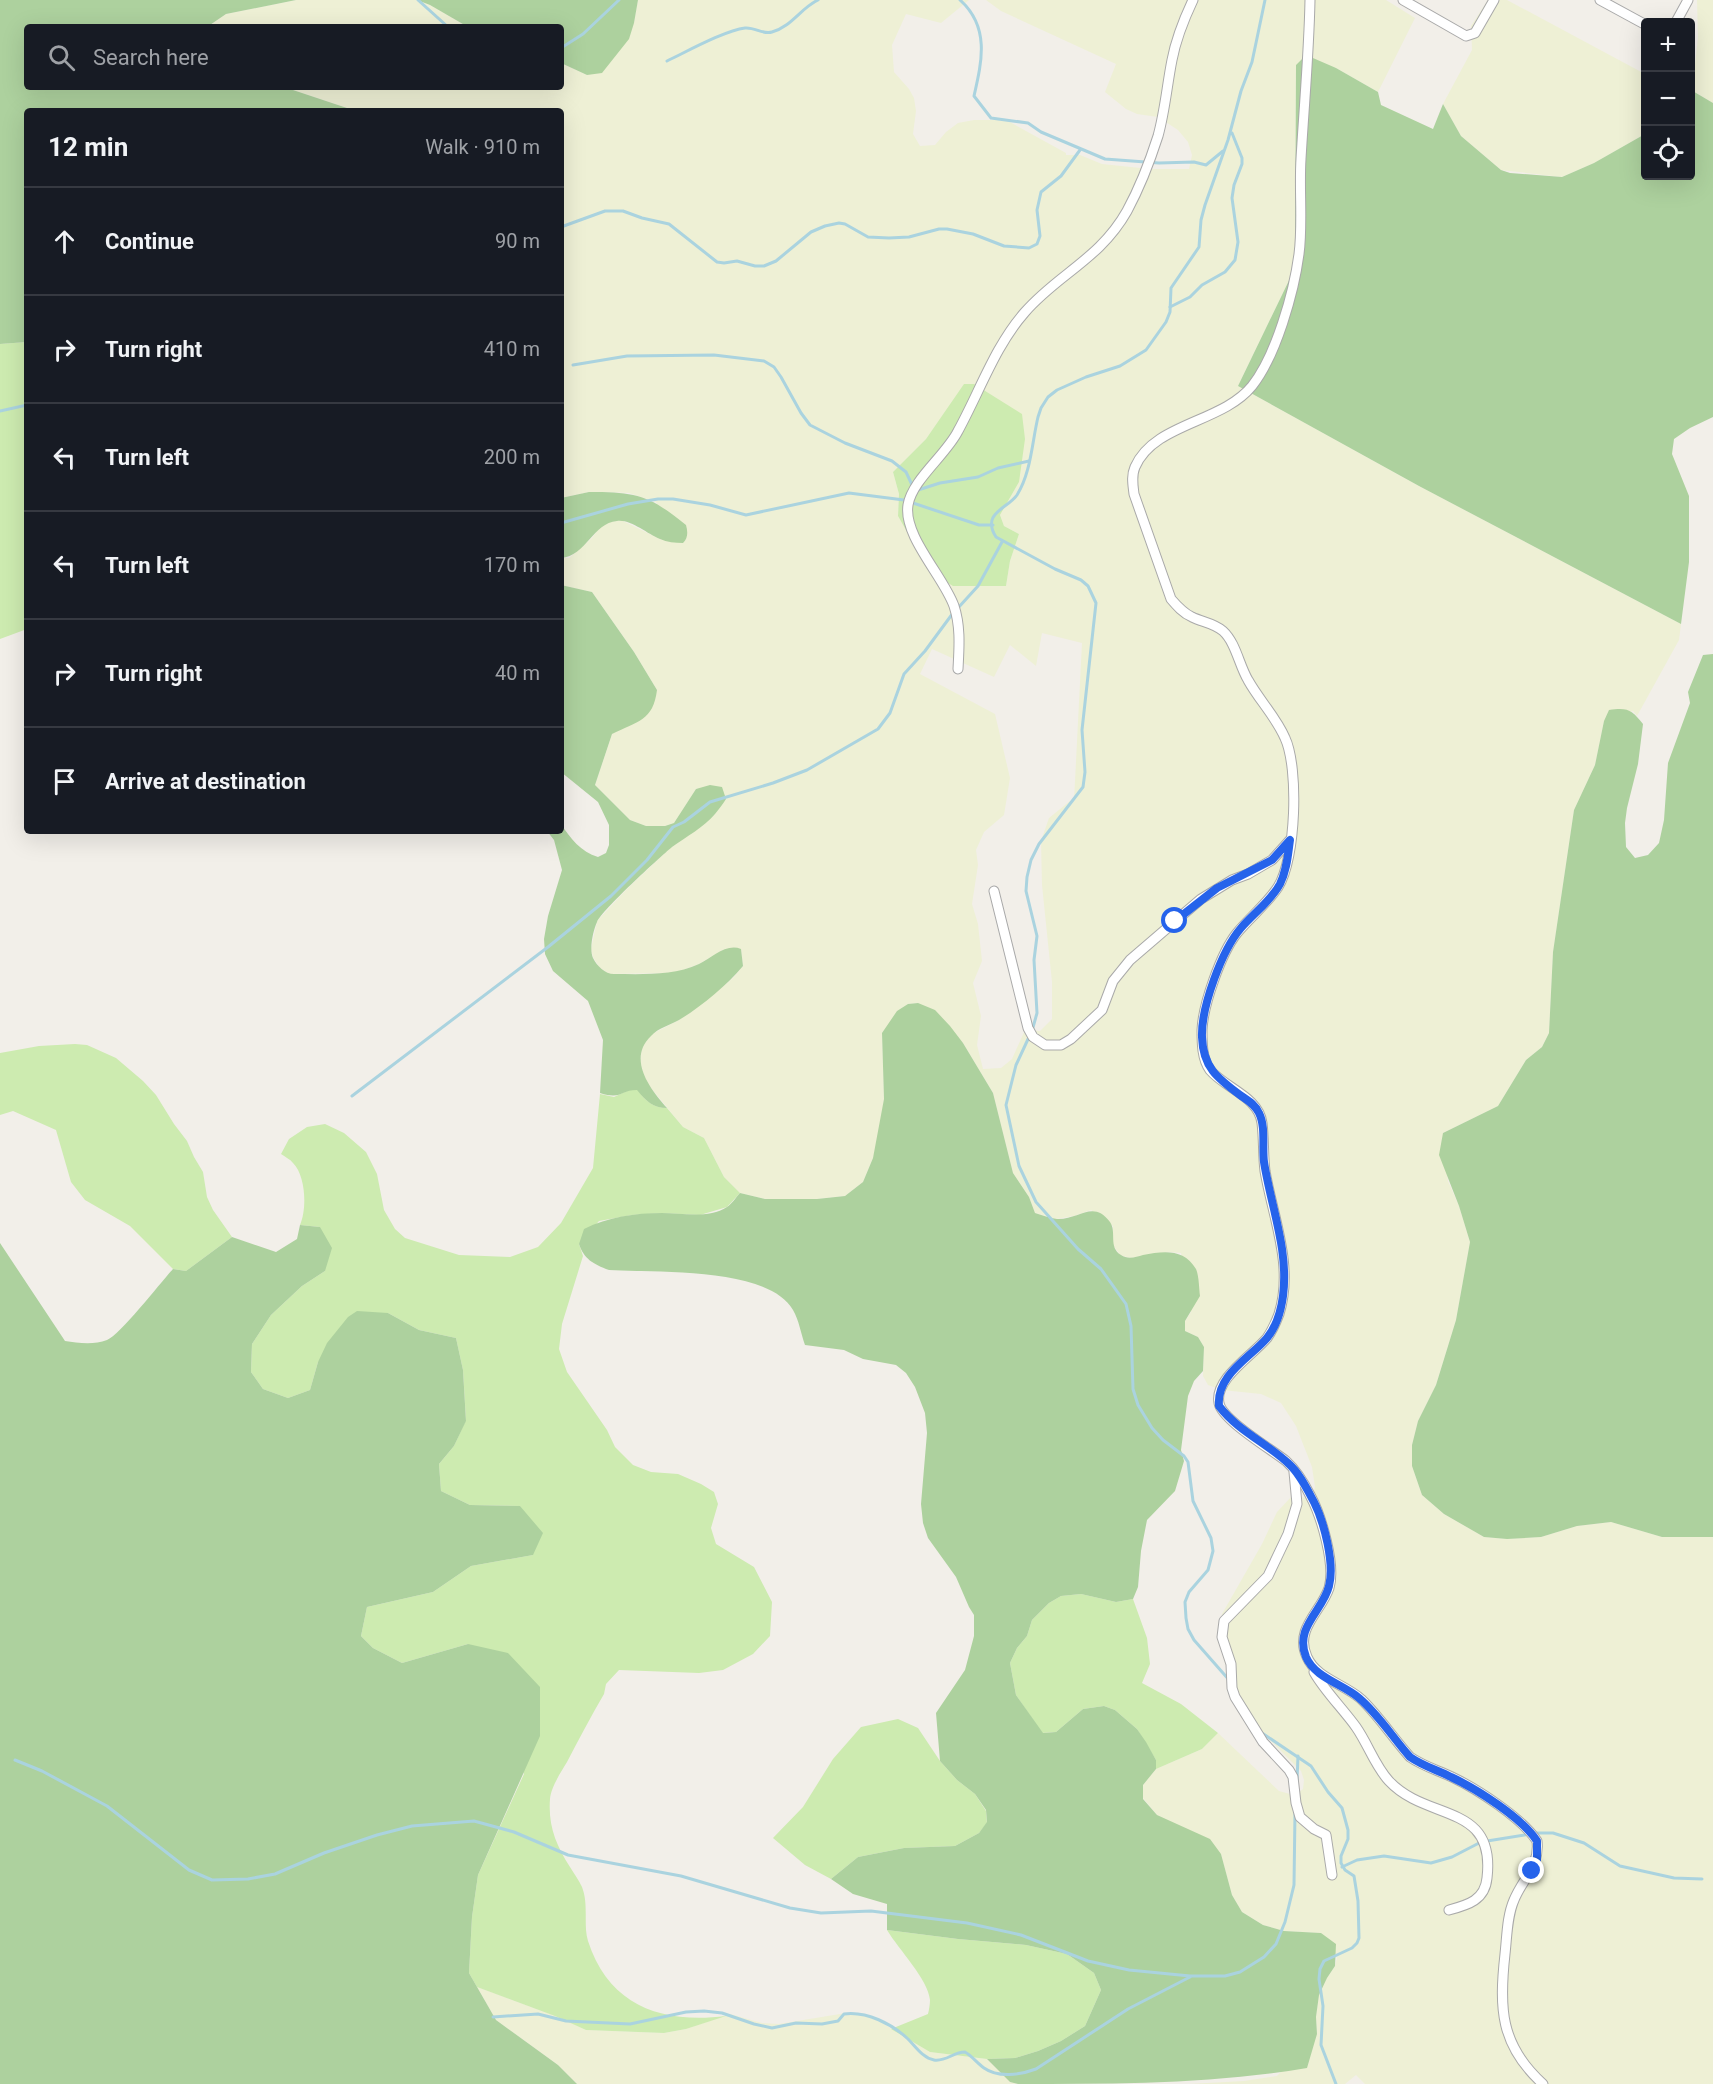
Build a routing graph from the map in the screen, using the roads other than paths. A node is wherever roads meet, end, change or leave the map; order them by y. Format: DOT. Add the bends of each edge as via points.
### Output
graph roads {
  1 [pos="1193,0"];
  2 [pos="1310,0"];
  3 [pos="1403,0"];
  4 [pos="1494,0"];
  5 [pos="1600,0"];
  6 [pos="1688,0"];
  7 [pos="1678,18"];
  8 [pos="1641,22"];
  9 [pos="958,669"];
  10 [pos="1290,840"];
  11 [pos="994,891"];
  12 [pos="1294,1470"];
  13 [pos="1313,1666"];
  14 [pos="1332,1875"];
  15 [pos="1449,1910"];
  16 [pos="1543,2084"];
  1 -- 9 [label="street" via="1172,57 1158,135 1126,212 1100,249 1039,298 1012,328 945,453 911,492 907,510 912,530 955,609 960,643"];
  2 -- 10 [label="street" via="1300,253 1292,292 1268,359 1238,401 1171,433 1151,447 1134,467 1132,480 1171,599 1182,611 1215,625 1229,637 1250,684 1285,737 1294,781"];
  3 -- 4 [label="street" via="1466,36 1473,35"];
  5 -- 8 [label="street"];
  6 -- 7 [label="street"];
  10 -- 11 [label="street" via="1272,860 1201,899 1130,960 1113,981 1102,1010 1061,1045 1038,1041 1028,1028"];
  10 -- 12 [label="street" via="1279,886 1227,948 1204,1013 1202,1035 1210,1069 1252,1103 1260,1116 1266,1173 1284,1265 1283,1296 1273,1329 1228,1378 1220,1392 1219,1406"];
  12 -- 13 [label="street" via="1321,1520 1330,1568 1329,1588 1304,1634 1305,1652"];
  12 -- 14 [label="street" via="1297,1504 1288,1534 1268,1576 1227,1617 1222,1637 1231,1664 1235,1697 1263,1742 1290,1770 1300,1817 1326,1836"];
  13 -- 15 [label="street" via="1389,1781 1404,1796 1469,1822 1481,1836 1488,1865 1485,1890 1476,1900"];
  13 -- 16 [label="street" via="1360,1699 1410,1757 1462,1782 1521,1823 1537,1841 1537,1861 1514,1900 1509,1919 1502,2008 1510,2042 1528,2070"];
}
